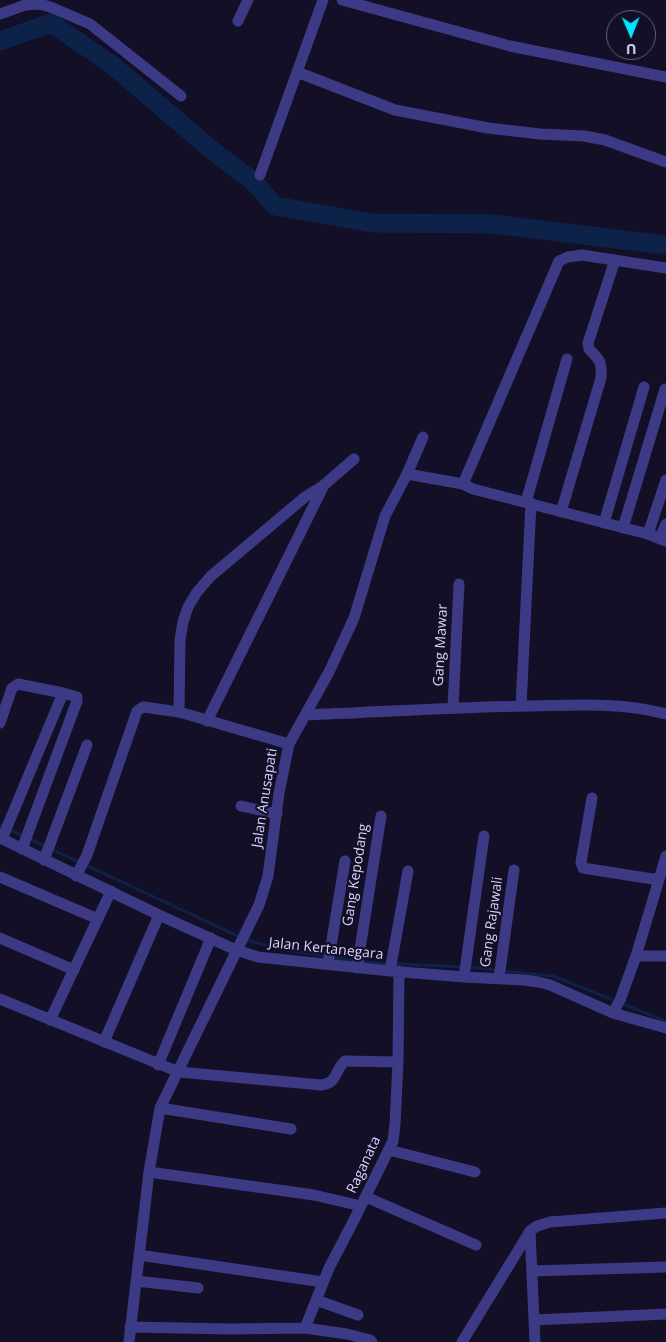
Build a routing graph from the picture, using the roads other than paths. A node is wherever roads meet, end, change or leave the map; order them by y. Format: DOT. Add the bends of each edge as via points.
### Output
graph roads {
  1 [pos="248,0"];
  2 [pos="323,0"];
  3 [pos="342,0"];
  4 [pos="0,14"];
  5 [pos="238,21"];
  6 [pos="297,72"];
  7 [pos="666,77"];
  8 [pos="181,96"];
  9 [pos="666,162"];
  10 [pos="260,175"];
  11 [pos="615,260"];
  12 [pos="666,268"];
  13 [pos="567,359"];
  14 [pos="644,387"];
  15 [pos="665,389"];
  16 [pos="423,438"];
  17 [pos="354,459"];
  18 [pos="407,474"];
  19 [pos="666,480"];
  20 [pos="463,484"];
  21 [pos="324,485"];
  22 [pos="528,503"];
  23 [pos="561,512"];
  24 [pos="604,523"];
  25 [pos="666,524"];
  26 [pos="623,528"];
  27 [pos="648,534"];
  28 [pos="663,539"];
  29 [pos="459,584"];
  30 [pos="63,693"];
  31 [pos="521,706"];
  32 [pos="453,707"];
  33 [pos="179,712"];
  34 [pos="666,714"];
  35 [pos="305,715"];
  36 [pos="207,721"];
  37 [pos="0,724"];
  38 [pos="289,744"];
  39 [pos="88,745"];
  40 [pos="592,798"];
  41 [pos="242,806"];
  42 [pos="277,814"];
  43 [pos="381,816"];
  44 [pos="484,836"];
  45 [pos="2,837"];
  46 [pos="24,845"];
  47 [pos="47,853"];
  48 [pos="666,856"];
  49 [pos="345,861"];
  50 [pos="514,870"];
  51 [pos="408,872"];
  52 [pos="77,875"];
  53 [pos="0,877"];
  54 [pos="659,880"];
  55 [pos="111,891"];
  56 [pos="158,915"];
  57 [pos="98,919"];
  58 [pos="0,938"];
  59 [pos="211,938"];
  60 [pos="237,947"];
  61 [pos="636,956"];
  62 [pos="666,956"];
  63 [pos="328,960"];
  64 [pos="358,963"];
  65 [pos="393,966"];
  66 [pos="74,970"];
  67 [pos="465,971"];
  68 [pos="500,973"];
  69 [pos="0,999"];
  70 [pos="617,1007"];
  71 [pos="50,1020"];
  72 [pos="666,1028"];
  73 [pos="104,1042"];
  74 [pos="398,1062"];
  75 [pos="158,1064"];
  76 [pos="179,1072"];
  77 [pos="160,1108"];
  78 [pos="291,1129"];
  79 [pos="389,1150"];
  80 [pos="149,1172"];
  81 [pos="475,1172"];
  82 [pos="364,1202"];
  83 [pos="666,1213"];
  84 [pos="530,1231"];
  85 [pos="476,1245"];
  86 [pos="139,1255"];
  87 [pos="666,1267"];
  88 [pos="532,1271"];
  89 [pos="136,1281"];
  90 [pos="323,1282"];
  91 [pos="198,1288"];
  92 [pos="316,1300"];
  93 [pos="666,1314"];
  94 [pos="358,1315"];
  95 [pos="534,1320"];
  96 [pos="130,1327"];
  97 [pos="305,1328"];
  98 [pos="534,1341"];
  99 [pos="129,1342"];
  100 [pos="372,1342"];
  101 [pos="462,1342"];
  1 -- 5 [label="street"];
  2 -- 6 [label="street"];
  3 -- 7 [label="street" via="510,46"];
  4 -- 8 [label="street" via="40,4 90,24"];
  6 -- 9 [label="street" via="395,110 488,128 605,140"];
  6 -- 10 [label="street"];
  11 -- 12 [label="street"];
  11 -- 20 [label="street" via="582,255 559,261"];
  11 -- 23 [label="street" via="588,342 588,349 601,364 601,378"];
  13 -- 22 [label="street"];
  14 -- 24 [label="street"];
  15 -- 26 [label="street"];
  16 -- 18 [label="street, Jalan Anusapati"];
  17 -- 21 [label="street"];
  18 -- 20 [label="street"];
  18 -- 35 [label="street, Jalan Anusapati" via="385,516 354,618"];
  19 -- 27 [label="street"];
  20 -- 22 [label="street"];
  21 -- 33 [label="street" via="304,497 197,592 188,607 180,640"];
  21 -- 36 [label="street"];
  22 -- 23 [label="street"];
  22 -- 31 [label="street"];
  23 -- 24 [label="street"];
  24 -- 26 [label="street"];
  25 -- 28 [label="street"];
  26 -- 27 [label="street"];
  27 -- 28 [label="street"];
  29 -- 32 [label="street, Gang Mawar"];
  30 -- 37 [label="street" via="15,685"];
  30 -- 45 [label="street"];
  30 -- 46 [label="street" via="74,695 77,701"];
  31 -- 32 [label="street"];
  31 -- 34 [label="street" via="591,704"];
  32 -- 35 [label="street"];
  33 -- 36 [label="street"];
  33 -- 52 [label="street" via="143,706 137,711 87,855"];
  35 -- 38 [label="street, Jalan Anusapati"];
  36 -- 38 [label="street"];
  38 -- 42 [label="street, Jalan Anusapati"];
  39 -- 47 [label="street"];
  40 -- 54 [label="street" via="581,862 583,868"];
  41 -- 42 [label="street"];
  42 -- 60 [label="street, Jalan Anusapati" via="268,876 259,905"];
  43 -- 64 [label="street, Gang Kepodang"];
  44 -- 67 [label="street"];
  45 -- 46 [label="street, Jalan Kertanegara"];
  46 -- 47 [label="street, Jalan Kertanegara"];
  47 -- 52 [label="street, Jalan Kertanegara"];
  48 -- 54 [label="street"];
  49 -- 63 [label="street"];
  50 -- 68 [label="street, Gang Rajawali"];
  51 -- 65 [label="street, Raganata"];
  52 -- 55 [label="street, Jalan Kertanegara"];
  53 -- 57 [label="street"];
  54 -- 61 [label="street"];
  55 -- 56 [label="street, Jalan Kertanegara"];
  55 -- 57 [label="street"];
  56 -- 59 [label="street, Jalan Kertanegara"];
  56 -- 73 [label="street"];
  57 -- 66 [label="street"];
  58 -- 66 [label="street"];
  59 -- 60 [label="street, Jalan Kertanegara"];
  59 -- 75 [label="street"];
  60 -- 63 [label="street, Jalan Kertanegara" via="258,957"];
  60 -- 76 [label="street, Jalan Anusapati"];
  61 -- 62 [label="street"];
  61 -- 70 [label="street"];
  63 -- 64 [label="street, Jalan Kertanegara"];
  64 -- 65 [label="street, Jalan Kertanegara"];
  65 -- 67 [label="street, Jalan Kertanegara"];
  65 -- 74 [label="street, Raganata"];
  66 -- 71 [label="street"];
  67 -- 68 [label="street, Jalan Kertanegara"];
  68 -- 70 [label="street, Jalan Kertanegara"];
  69 -- 71 [label="street"];
  70 -- 72 [label="street, Jalan Kertanegara"];
  71 -- 73 [label="street"];
  73 -- 75 [label="street"];
  74 -- 76 [label="street" via="345,1061 332,1082 321,1085"];
  74 -- 79 [label="street, Raganata" via="396,1124"];
  75 -- 76 [label="street"];
  76 -- 77 [label="street, Jalan Anusapati"];
  77 -- 78 [label="street"];
  77 -- 80 [label="street, Jalan Anusapati"];
  79 -- 81 [label="street"];
  79 -- 82 [label="street, Raganata"];
  80 -- 82 [label="street"];
  80 -- 86 [label="street, Jalan Anusapati"];
  82 -- 85 [label="street"];
  82 -- 90 [label="street, Raganata"];
  83 -- 84 [label="street" via="550,1222"];
  84 -- 88 [label="street"];
  84 -- 101 [label="street"];
  86 -- 89 [label="street, Jalan Anusapati"];
  86 -- 90 [label="street"];
  87 -- 88 [label="street"];
  88 -- 95 [label="street"];
  89 -- 91 [label="street"];
  89 -- 96 [label="street, Jalan Anusapati"];
  90 -- 92 [label="street, Raganata"];
  92 -- 94 [label="street"];
  92 -- 97 [label="street, Raganata"];
  93 -- 95 [label="street"];
  95 -- 98 [label="street"];
  96 -- 97 [label="street"];
  96 -- 99 [label="street, Jalan Anusapati"];
  97 -- 100 [label="street" via="347,1334"];
}
